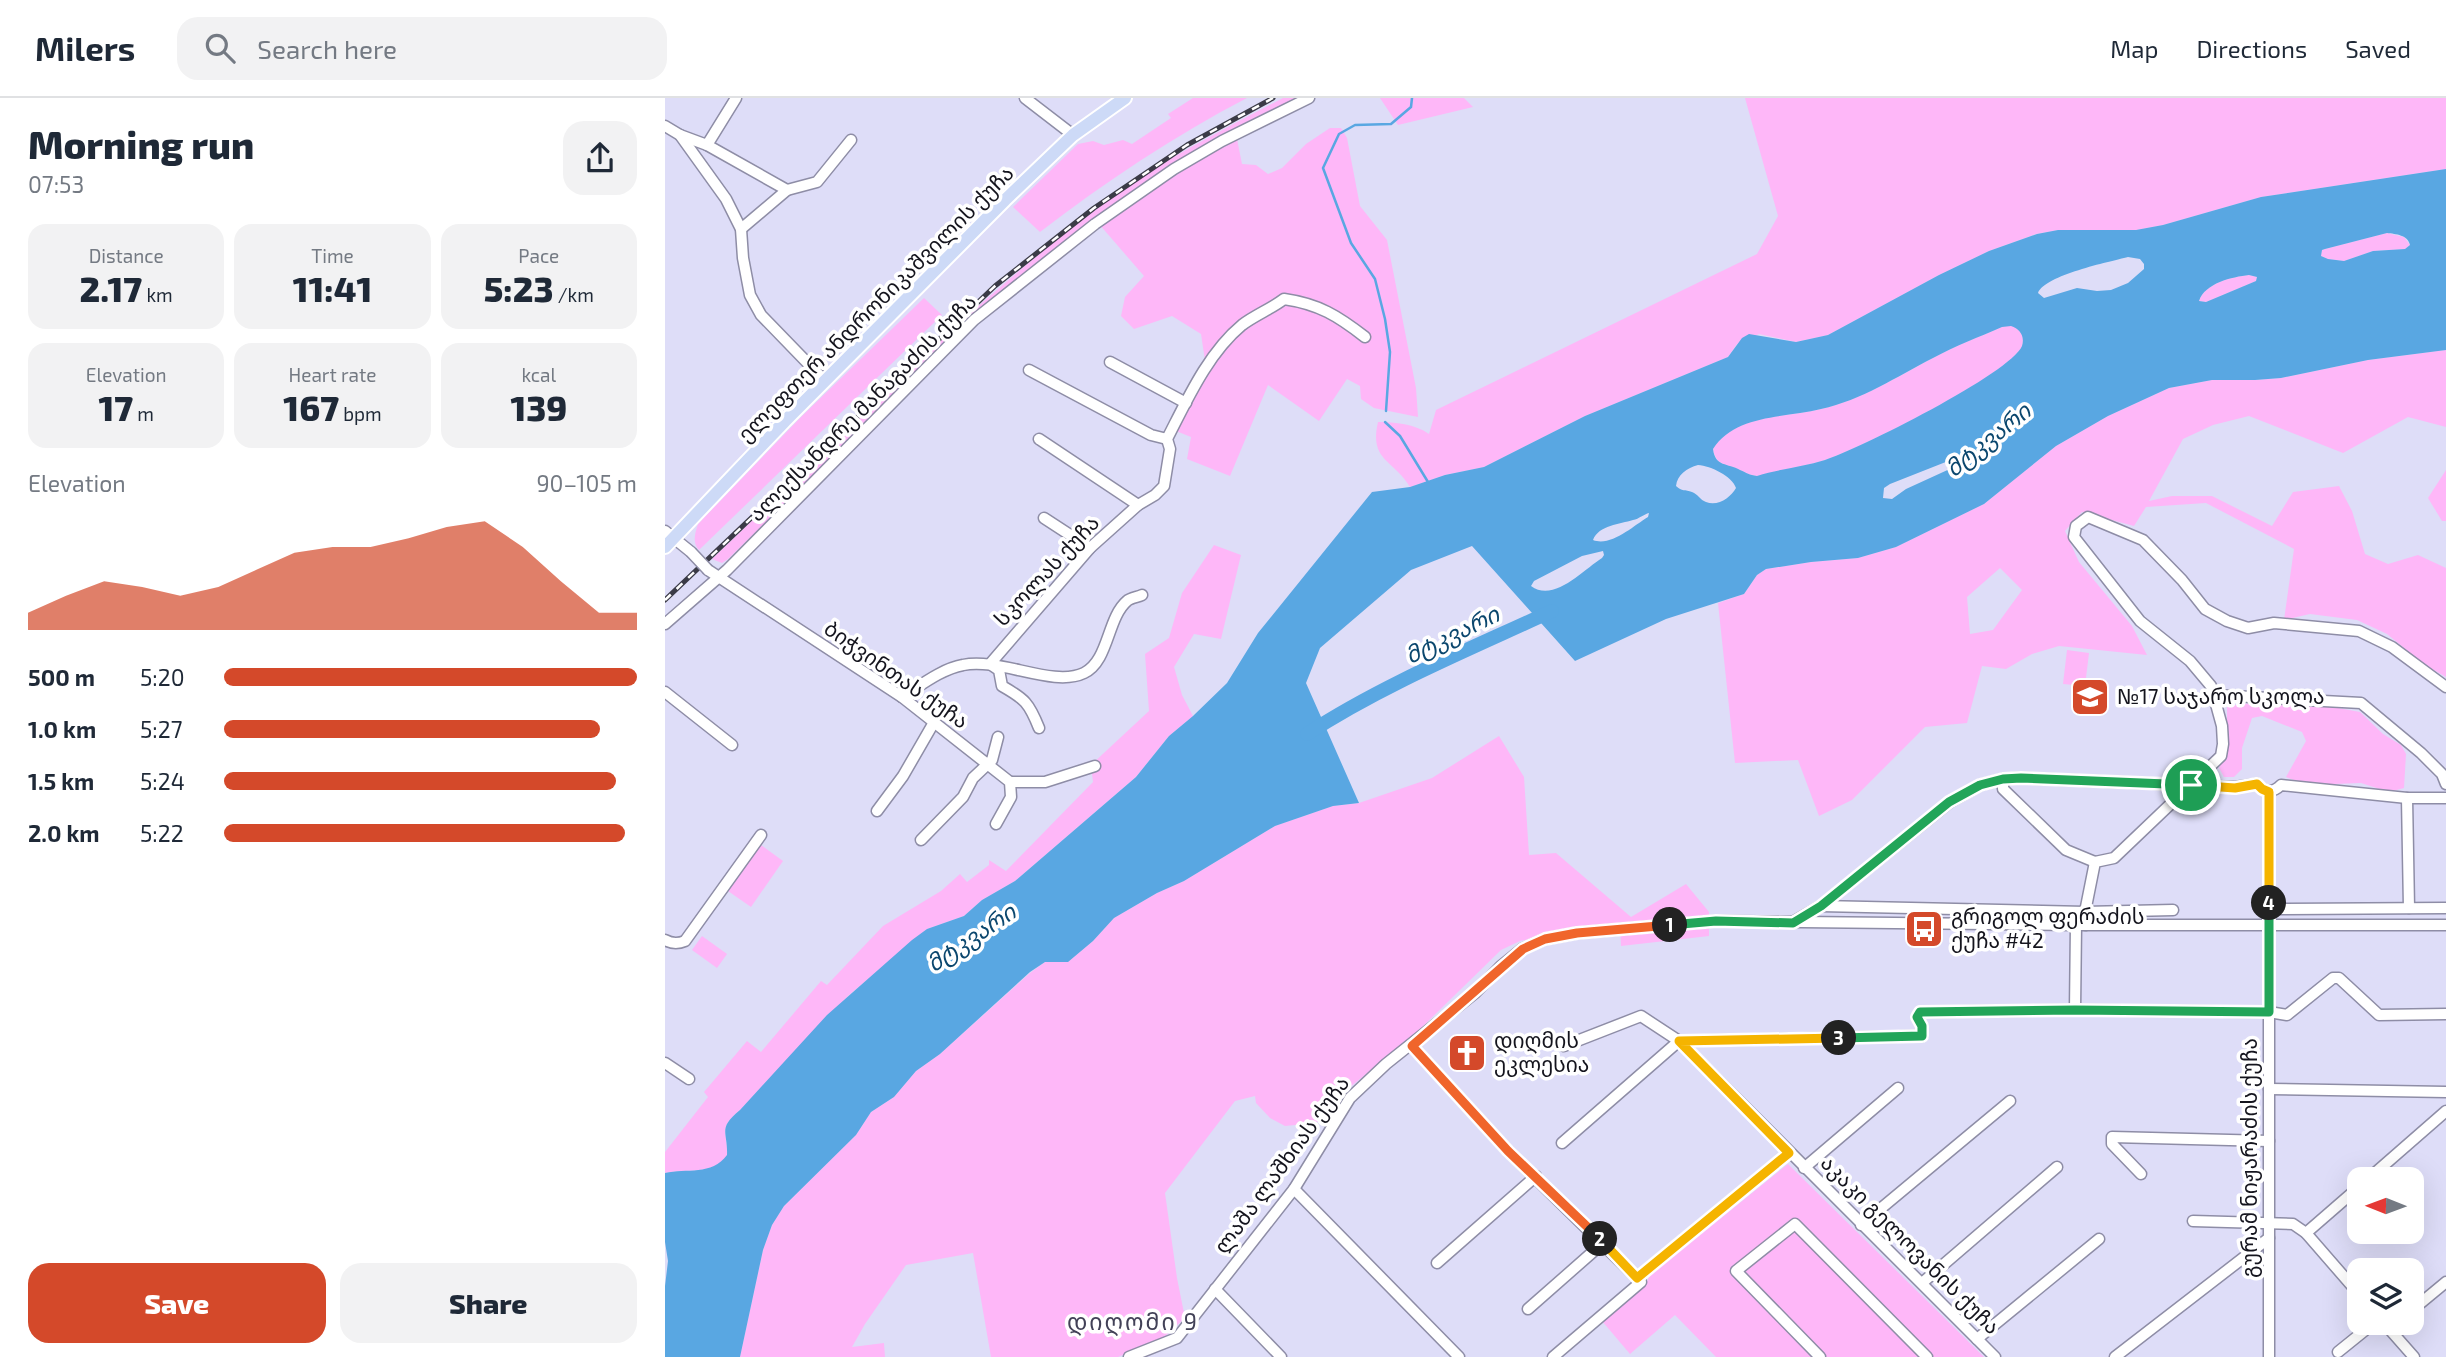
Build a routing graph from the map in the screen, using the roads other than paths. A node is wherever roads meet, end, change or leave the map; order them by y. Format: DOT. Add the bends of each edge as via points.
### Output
graph roads {
  1 [pos="736,98"];
  2 [pos="1025,98"];
  3 [pos="1125,98"];
  4 [pos="1310,98"];
  5 [pos="665,126"];
  6 [pos="680,135"];
  7 [pos="1073,135"];
  8 [pos="851,140"];
  9 [pos="707,145"];
  10 [pos="787,190"];
  11 [pos="741,229"];
  12 [pos="1365,337"];
  13 [pos="1110,362"];
  14 [pos="1029,370"];
  15 [pos="825,381"];
  16 [pos="1186,402"];
  17 [pos="1039,439"];
  18 [pos="1167,439"];
  19 [pos="1138,505"];
  20 [pos="1044,518"];
  21 [pos="668,539"];
  22 [pos="1090,548"];
  23 [pos="719,577"];
  24 [pos="1142,595"];
  25 [pos="665,624"];
  26 [pos="990,664"];
  27 [pos="2446,687"];
  28 [pos="665,692"];
  29 [pos="2215,695"];
  30 [pos="902,697"];
  31 [pos="933,724"];
  32 [pos="1039,728"];
  33 [pos="998,737"];
  34 [pos="732,745"];
  35 [pos="987,763"];
  36 [pos="1095,766"];
  37 [pos="2003,779"];
  38 [pos="1010,782"];
  39 [pos="2446,784"];
  40 [pos="2191,785"];
  41 [pos="2269,792"];
  42 [pos="2407,798"];
  43 [pos="2446,798"];
  44 [pos="877,811"];
  45 [pos="996,824"];
  46 [pos="761,835"];
  47 [pos="921,840"];
  48 [pos="2095,862"];
  49 [pos="1821,906"];
  50 [pos="2409,908"];
  51 [pos="2446,908"];
  52 [pos="2269,909"];
  53 [pos="2172,910"];
  54 [pos="2085,912"];
  55 [pos="1793,923"];
  56 [pos="2081,925"];
  57 [pos="2446,925"];
  58 [pos="2269,926"];
  59 [pos="667,944"];
  60 [pos="2075,1010"];
  61 [pos="2269,1012"];
  62 [pos="2446,1014"];
  63 [pos="1679,1041"];
  64 [pos="1412,1046"];
  65 [pos="1564,1046"];
  66 [pos="665,1063"];
  67 [pos="689,1079"];
  68 [pos="1898,1088"];
  69 [pos="2269,1089"];
  70 [pos="2446,1092"];
  71 [pos="2010,1101"];
  72 [pos="2446,1111"];
  73 [pos="2269,1141"];
  74 [pos="1562,1143"];
  75 [pos="1789,1153"];
  76 [pos="2057,1167"];
  77 [pos="2382,1167"];
  78 [pos="1804,1168"];
  79 [pos="2141,1174"];
  80 [pos="1535,1177"];
  81 [pos="1294,1189"];
  82 [pos="2347,1197"];
  83 [pos="2193,1221"];
  84 [pos="2269,1223"];
  85 [pos="1861,1225"];
  86 [pos="2306,1233"];
  87 [pos="2269,1238"];
  88 [pos="2099,1239"];
  89 [pos="1603,1243"];
  90 [pos="1437,1263"];
  91 [pos="1637,1278"];
  92 [pos="2347,1280"];
  93 [pos="2446,1282"];
  94 [pos="1922,1283"];
  95 [pos="1215,1289"];
  96 [pos="2424,1300"];
  97 [pos="1528,1309"];
  98 [pos="2359,1335"];
  99 [pos="2398,1335"];
  100 [pos="1977,1339"];
  101 [pos="2338,1352"];
  102 [pos="1129,1357"];
  103 [pos="1281,1357"];
  104 [pos="1459,1357"];
  105 [pos="1553,1357"];
  106 [pos="1820,1357"];
  107 [pos="1927,1357"];
  108 [pos="1995,1357"];
  109 [pos="2115,1357"];
  110 [pos="2269,1357"];
  111 [pos="2414,1357"];
  1 -- 9 [label="street"];
  2 -- 7 [label="street"];
  3 -- 7 [label="main road, ელეფთერ ანდრონიკაშვილის ქუჩა"];
  4 -- 23 [label="street, ალექსანდრე მანაგაძის ქუჩა" via="1174,169 974,320"];
  5 -- 6 [label="street"];
  6 -- 9 [label="street"];
  6 -- 11 [label="street" via="726,199"];
  7 -- 15 [label="main road, ელეფთერ ანდრონიკაშვილის ქუჩა"];
  8 -- 10 [label="street" via="817,182"];
  9 -- 10 [label="street"];
  10 -- 11 [label="street"];
  11 -- 15 [label="street" via="750,295 761,315"];
  12 -- 16 [label="street, სკოლას ქუჩა" via="1316,305 1284,299 1228,337"];
  13 -- 16 [label="street"];
  14 -- 18 [label="street" via="1151,435"];
  15 -- 21 [label="main road, ელეფთერ ანდრონიკაშვილის ქუჩა"];
  16 -- 18 [label="street, სკოლას ქუჩა"];
  17 -- 19 [label="street"];
  18 -- 19 [label="street, სკოლას ქუჩა" via="1170,449 1164,486"];
  19 -- 22 [label="street, სკოლას ქუჩა"];
  20 -- 22 [label="street"];
  21 -- 23 [label="street, ბიჭვინთას ქუჩა, bridge"];
  22 -- 26 [label="street, სკოლას ქუჩა"];
  23 -- 25 [label="street, ალექსანდრე მანაგაძის ქუჩა"];
  23 -- 30 [label="street, ბიჭვინთას ქუჩა"];
  24 -- 26 [label="street" via="1127,601 1099,659 1086,672 1069,678"];
  26 -- 30 [label="street" via="963,664"];
  26 -- 32 [label="street" via="999,670 1002,686 1030,706"];
  27 -- 29 [label="street" via="2392,647 2359,631 2274,623 2248,628 2227,621 2205,609 2143,540 2088,517 2083,520 2074,537 2140,621 2195,666"];
  28 -- 34 [label="street"];
  29 -- 39 [label="street" via="2361,702 2421,752"];
  29 -- 40 [label="street" via="2222,726 2221,756"];
  30 -- 31 [label="street, ბიჭვინთას ქუჩა"];
  31 -- 35 [label="street, ბიჭვინთას ქუჩა"];
  31 -- 44 [label="street"];
  33 -- 35 [label="street"];
  35 -- 38 [label="street, ბიჭვინთას ქუჩა"];
  35 -- 47 [label="street" via="963,797"];
  36 -- 38 [label="street" via="1045,782"];
  37 -- 40 [label="street"];
  37 -- 48 [label="street" via="2003,789 2066,850"];
  37 -- 49 [label="street" via="1949,802"];
  38 -- 45 [label="street" via="1011,797"];
  40 -- 41 [label="street" via="2235,788 2257,784"];
  40 -- 48 [label="street" via="2114,858"];
  41 -- 42 [label="street" via="2281,785"];
  41 -- 52 [label="street, გურამ ნიჟარაძის ქუჩა"];
  42 -- 43 [label="street"];
  42 -- 50 [label="street"];
  46 -- 59 [label="street" via="685,941"];
  48 -- 54 [label="street"];
  49 -- 54 [label="street"];
  49 -- 55 [label="street"];
  50 -- 51 [label="street"];
  50 -- 52 [label="street"];
  52 -- 58 [label="street, გურამ ნიჟარაძის ქუჩა"];
  53 -- 54 [label="street"];
  54 -- 56 [label="street"];
  55 -- 56 [label="street, ლაშა ლაშხიას ქუჩა"];
  55 -- 64 [label="street, ლაშა ლაშხიას ქუჩა" via="1701,922 1545,939 1523,949"];
  56 -- 58 [label="street, ლაშა ლაშხიას ქუჩა"];
  56 -- 60 [label="street"];
  57 -- 58 [label="street, ლაშა ლაშხიას ქუჩა"];
  58 -- 61 [label="street, გურამ ნიჟარაძის ქუჩა"];
  60 -- 61 [label="street"];
  60 -- 63 [label="street" via="1920,1012 1922,1036"];
  61 -- 62 [label="street" via="2287,1015 2339,978 2379,1015"];
  61 -- 69 [label="street, გურამ ნიჟარაძის ქუჩა"];
  63 -- 65 [label="street, აკაკი გელოვანის ქუჩა" via="1641,1016"];
  63 -- 74 [label="street"];
  63 -- 75 [label="street, აკაკი გელოვანის ქუჩა"];
  64 -- 80 [label="street"];
  64 -- 81 [label="street, ლაშა ლაშხიას ქუჩა" via="1350,1098"];
  66 -- 67 [label="street"];
  68 -- 78 [label="street"];
  69 -- 70 [label="street"];
  69 -- 73 [label="street, გურამ ნიჟარაძის ქუჩა"];
  71 -- 85 [label="street"];
  72 -- 77 [label="street"];
  73 -- 79 [label="street" via="2112,1138 2112,1144"];
  73 -- 84 [label="street, გურამ ნიჟარაძის ქუჩა"];
  75 -- 78 [label="street, აკაკი გელოვანის ქუჩა"];
  75 -- 91 [label="street"];
  76 -- 94 [label="street"];
  78 -- 85 [label="street, აკაკი გელოვანის ქუჩა"];
  80 -- 89 [label="street"];
  80 -- 90 [label="street"];
  81 -- 95 [label="street, ლაშა ლაშხიას ქუჩა"];
  81 -- 104 [label="street"];
  82 -- 86 [label="street"];
  83 -- 84 [label="street"];
  84 -- 86 [label="street" via="2293,1224"];
  84 -- 87 [label="street, გურამ ნიჟარაძის ქუჩა"];
  85 -- 94 [label="street, აკაკი გელოვანის ქუჩა"];
  86 -- 92 [label="street"];
  87 -- 109 [label="street"];
  87 -- 110 [label="street, გურამ ნიჟარაძის ქუჩა"];
  88 -- 100 [label="street"];
  89 -- 91 [label="street"];
  89 -- 97 [label="street"];
  91 -- 105 [label="street" via="1641,1282"];
  93 -- 96 [label="street"];
  94 -- 100 [label="street, აკაკი გელოვანის ქუჩა"];
  95 -- 102 [label="street, ლაშა ლაშხიას ქუჩა" via="1177,1338"];
  95 -- 103 [label="street"];
  98 -- 101 [label="street"];
  99 -- 111 [label="street"];
  100 -- 108 [label="street, აკაკი გელოვანის ქუჩა"];
  106 -- 107 [label="street" via="1736,1271 1795,1224"];
}
